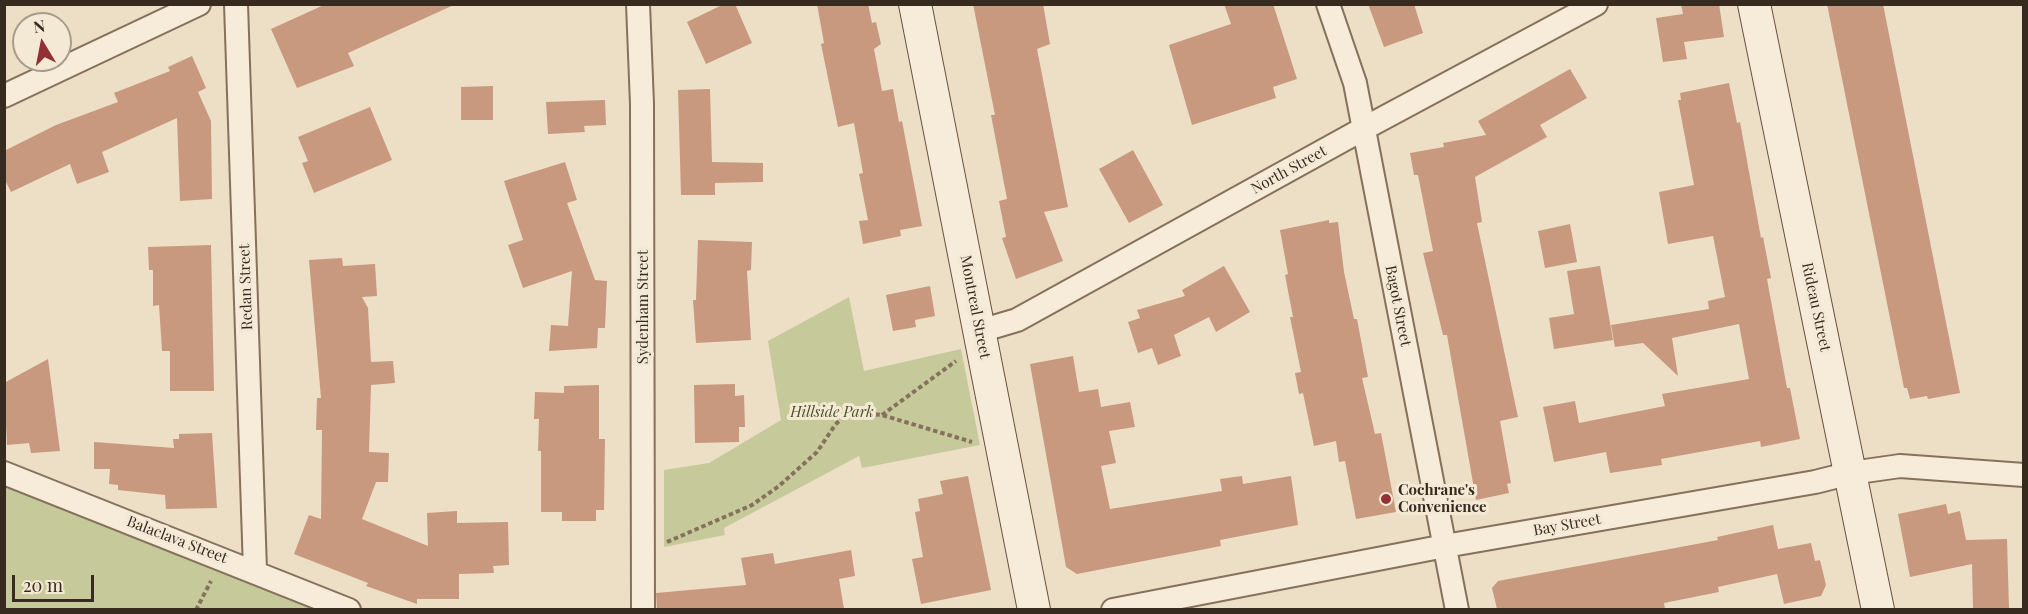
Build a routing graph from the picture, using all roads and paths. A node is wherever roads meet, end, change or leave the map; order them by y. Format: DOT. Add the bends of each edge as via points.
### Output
graph roads {
  1 [pos="199,4"];
  2 [pos="236,4"];
  3 [pos="638,4"];
  4 [pos="915,4"];
  5 [pos="1328,4"];
  6 [pos="1596,4"];
  7 [pos="1754,4"];
  8 [pos="4,96"];
  9 [pos="1363,129"];
  10 [pos="980,331"];
  11 [pos="961,357"];
  12 [pos="882,415"];
  13 [pos="979,444"];
  14 [pos="4,472"];
  15 [pos="1851,473"];
  16 [pos="2024,475"];
  17 [pos="1445,546"];
  18 [pos="643,552"];
  19 [pos="255,570"];
  20 [pos="349,609"];
  21 [pos="643,609"];
  22 [pos="1034,609"];
  23 [pos="1113,609"];
  24 [pos="1456,609"];
  25 [pos="1878,609"];
  1 -- 8 [label="street"];
  2 -- 19 [label="street, Redan Street"];
  3 -- 18 [label="street, Sydenham Street" via="642,104"];
  4 -- 10 [label="street, Montreal Street"];
  5 -- 9 [label="street, Bagot Street" via="1355,83"];
  6 -- 9 [label="street, North Street"];
  7 -- 15 [label="street, Rideau Street"];
  9 -- 10 [label="street, North Street" via="1017,320"];
  9 -- 17 [label="street, Bagot Street"];
  10 -- 22 [label="street, Montreal Street"];
  11 -- 12 [label="path"];
  12 -- 13 [label="path"];
  12 -- 18 [label="path" via="848,412 817,452 752,505"];
  14 -- 19 [label="street, Balaclava Street"];
  15 -- 16 [label="street, Bay Street" via="1900,466"];
  15 -- 17 [label="street, Bay Street"];
  15 -- 25 [label="street, Rideau Street"];
  17 -- 23 [label="street, Bay Street"];
  17 -- 24 [label="street, Bagot Street"];
  18 -- 21 [label="street, Sydenham Street"];
  19 -- 20 [label="street, Balaclava Street"];
}
